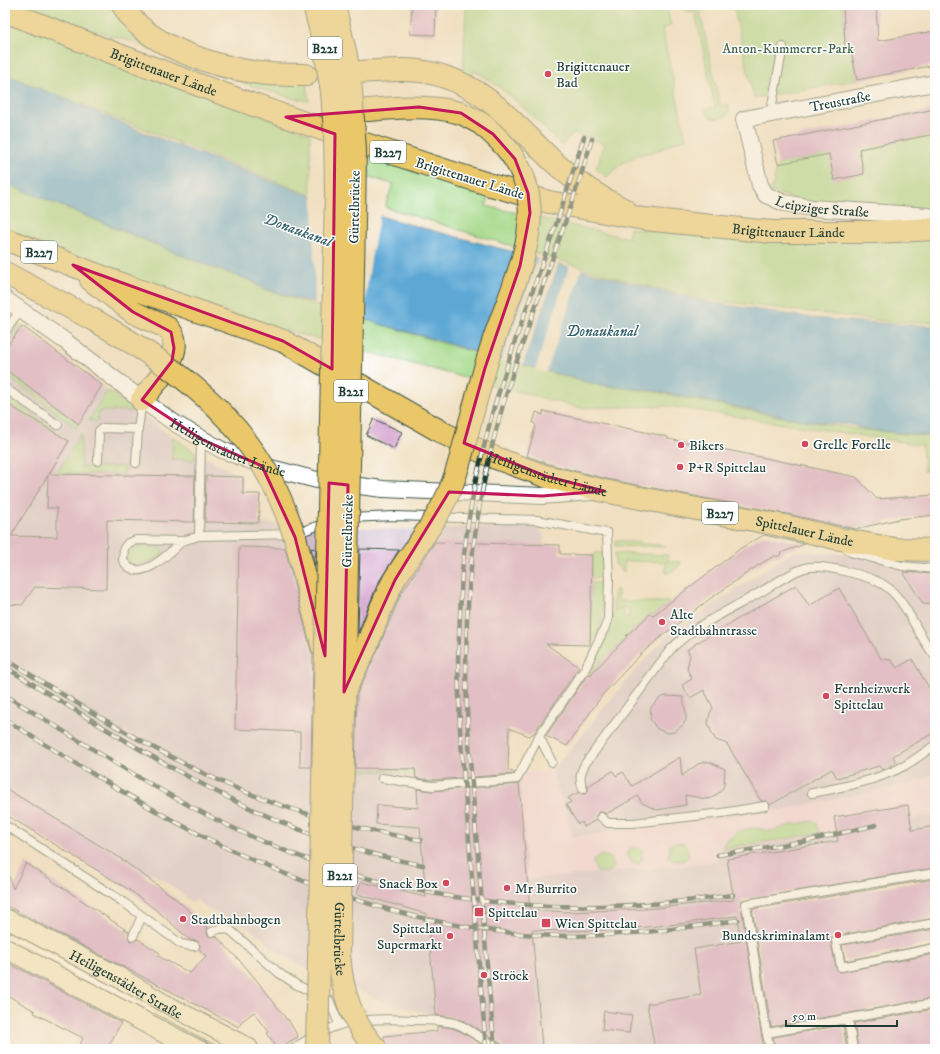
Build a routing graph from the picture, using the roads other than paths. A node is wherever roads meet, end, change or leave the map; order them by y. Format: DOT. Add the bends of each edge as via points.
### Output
graph roads {
  1 [pos="123,5"];
  2 [pos="314,5"];
  3 [pos="334,5"];
  4 [pos="5,11"];
  5 [pos="784,47"];
  6 [pos="306,75"];
  7 [pos="935,83"];
  8 [pos="347,84"];
  9 [pos="770,114"];
  10 [pos="286,117"];
  11 [pos="744,119"];
  12 [pos="935,218"];
  13 [pos="644,219"];
  14 [pos="935,229"];
  15 [pos="5,239"];
  16 [pos="73,265"];
  17 [pos="5,273"];
  18 [pos="5,299"];
  19 [pos="21,310"];
  20 [pos="5,332"];
  21 [pos="5,388"];
  22 [pos="142,400"];
  23 [pos="58,425"];
  24 [pos="138,429"];
  25 [pos="201,439"];
  26 [pos="98,461"];
  27 [pos="136,464"];
  28 [pos="604,491"];
  29 [pos="199,536"];
  30 [pos="836,538"];
  31 [pos="182,541"];
  32 [pos="935,550"];
  33 [pos="935,569"];
  34 [pos="326,656"];
  35 [pos="935,656"];
  36 [pos="344,692"];
  37 [pos="540,736"];
  38 [pos="935,745"];
  39 [pos="552,762"];
  40 [pos="382,778"];
  41 [pos="583,789"];
  42 [pos="812,793"];
  43 [pos="765,806"];
  44 [pos="601,817"];
  45 [pos="5,825"];
  46 [pos="935,873"];
  47 [pos="142,916"];
  48 [pos="5,920"];
  49 [pos="935,923"];
  50 [pos="212,932"];
  51 [pos="5,933"];
  52 [pos="133,936"];
  53 [pos="5,946"];
  54 [pos="196,946"];
  55 [pos="935,948"];
  56 [pos="111,982"];
  57 [pos="935,1003"];
  58 [pos="156,1013"];
  59 [pos="848,1019"];
  60 [pos="339,1024"];
  61 [pos="767,1033"];
  62 [pos="237,1047"];
  63 [pos="197,1049"];
  64 [pos="294,1049"];
  65 [pos="317,1049"];
  66 [pos="376,1049"];
  67 [pos="499,1049"];
  68 [pos="770,1049"];
  69 [pos="853,1049"];
  1 -- 6 [label="main road" via="142,29 173,48 216,64 242,70"];
  2 -- 8 [label="main road, Gürtelbrücke / B221" via="324,44"];
  3 -- 8 [label="main road, Gürtelbrücke / B221" via="346,55"];
  4 -- 10 [label="main road, Brigittenauer Lände / B227"];
  5 -- 9 [label="lane"];
  7 -- 9 [label="street, Treustraße"];
  8 -- 13 [label="main road" via="390,70 440,75 464,84 489,100 557,165 581,184"];
  8 -- 34 [label="main road, Gürtelbrücke / B221, bridge" via="335,133 336,194"];
  8 -- 36 [label="main road, Gürtelbrücke / B221, bridge" via="353,117 355,182"];
  9 -- 11 [label="street, Treustraße"];
  10 -- 13 [label="main road, Brigittenauer Lände / B227" via="406,158 549,202"];
  10 -- 36 [label="main road, bridge" via="419,107 461,114 480,123 506,146 523,176 528,193 530,213 526,246 485,368 451,488 432,523 394,580"];
  11 -- 12 [label="street, Leipziger Straße" via="760,185 766,195 784,203 812,208"];
  13 -- 14 [label="main road, Brigittenauer Lände / B227" via="771,232"];
  15 -- 16 [label="main road, Heiligenstädter Lände / B227"];
  16 -- 22 [label="main road" via="133,312 168,328 171,332 174,348 172,361"];
  16 -- 28 [label="main road, Heiligenstädter Lände / B227" via="283,341 446,434 493,457 546,476"];
  17 -- 34 [label="main road, bridge" via="144,349 191,384 235,427 271,480 284,508 295,536"];
  18 -- 19 [label="street, Heiligenstädter Lände"];
  19 -- 20 [label="lane"];
  19 -- 22 [label="street, Heiligenstädter Lände"];
  21 -- 23 [label="lane"];
  22 -- 24 [label="lane"];
  22 -- 25 [label="street, Heiligenstädter Lände"];
  24 -- 26 [label="lane" via="103,428 99,431"];
  24 -- 27 [label="lane"];
  25 -- 28 [label="street, Heiligenstädter Lände" via="267,467 335,484 383,489 542,496"];
  25 -- 29 [label="lane"];
  28 -- 30 [label="main road, Spittelauer Lände / B227"];
  29 -- 31 [label="lane"];
  29 -- 37 [label="lane" via="294,534 340,519 394,516 537,520 607,532 608,618 585,669"];
  30 -- 32 [label="main road, Spittelauer Lände / B227" via="895,549"];
  30 -- 33 [label="lane" via="850,552 902,566"];
  31 -- 31 [label="lane" via="163,559 142,570 129,568 123,560 124,548 132,541"];
  34 -- 65 [label="main road, Gürtelbrücke / B221, bridge"];
  35 -- 41 [label="lane" via="895,594 885,585 848,572 819,566 805,568 678,641 585,764 580,778"];
  36 -- 66 [label="main road, Gürtelbrücke / B221, bridge" via="339,929 341,974 350,1010 358,1026"];
  37 -- 39 [label="lane"];
  37 -- 40 [label="lane" via="517,779 432,786"];
  38 -- 42 [label="lane" via="904,766 878,777"];
  43 -- 44 [label="lane" via="633,823 608,823"];
  45 -- 47 [label="lane"];
  46 -- 61 [label="lane" via="746,904"];
  47 -- 52 [label="lane"];
  47 -- 54 [label="lane" via="182,944"];
  48 -- 56 [label="main road, Heiligenstädter Straße"];
  49 -- 55 [label="lane" via="836,941 841,967"];
  50 -- 60 [label="lane" via="221,928 230,930 279,973 297,985 329,1000"];
  51 -- 56 [label="lane"];
  53 -- 56 [label="main road, Heiligenstädter Straße"];
  56 -- 58 [label="lane"];
  56 -- 62 [label="main road, Heiligenstädter Straße" via="163,1005"];
  56 -- 63 [label="main road, Heiligenstädter Straße"];
  57 -- 59 [label="lane"];
  59 -- 61 [label="lane"];
  59 -- 69 [label="lane"];
  60 -- 64 [label="lane"];
  60 -- 67 [label="lane" via="381,1018 447,1022 462,1026"];
  61 -- 68 [label="lane"];
}
